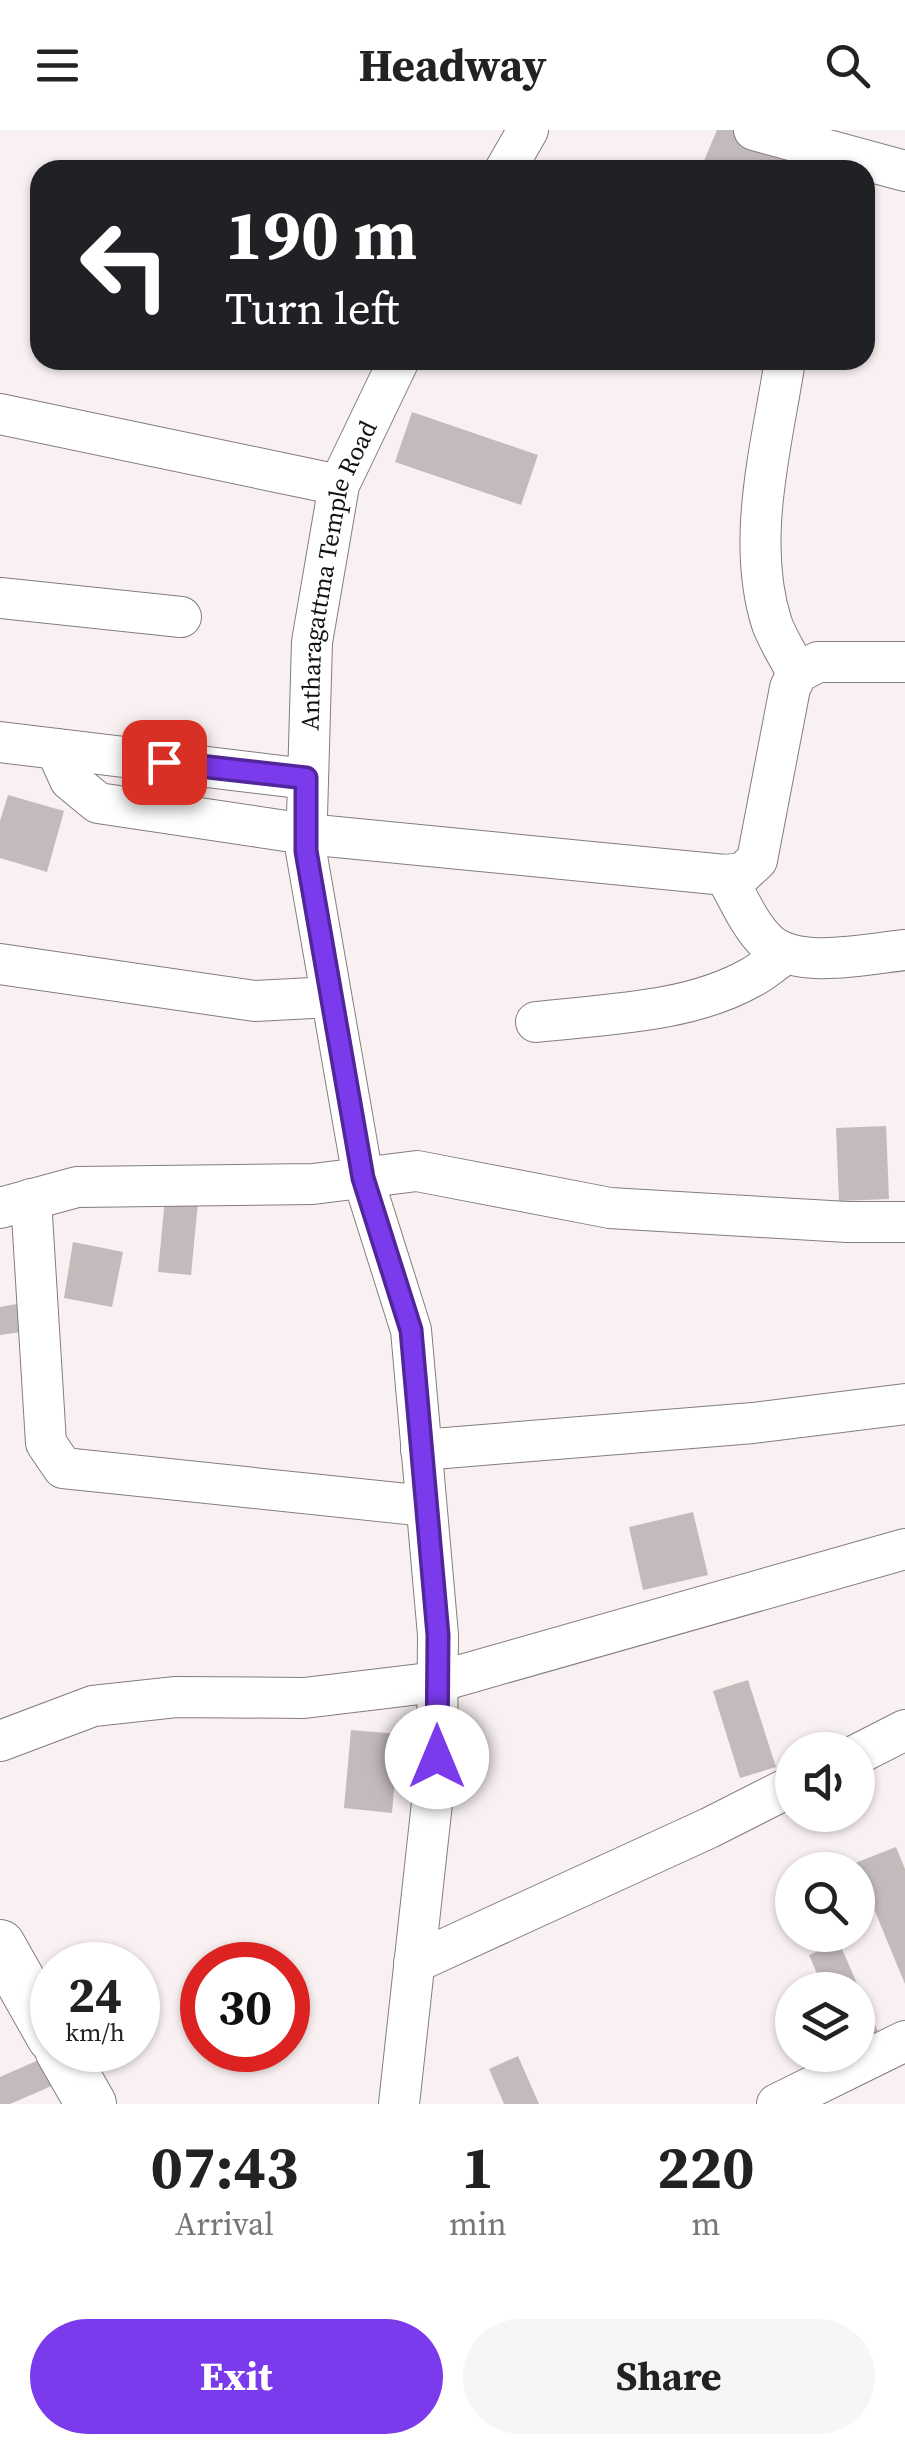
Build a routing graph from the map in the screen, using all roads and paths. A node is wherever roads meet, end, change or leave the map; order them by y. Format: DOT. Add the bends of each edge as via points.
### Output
graph roads {
  1 [pos="528,130"];
  2 [pos="754,130"];
  3 [pos="819,159"];
  4 [pos="511,160"];
  5 [pos="875,167"];
  6 [pos="905,171"];
  7 [pos="394,370"];
  8 [pos="783,370"];
  9 [pos="0,414"];
  10 [pos="339,486"];
  11 [pos="0,598"];
  12 [pos="181,617"];
  13 [pos="905,662"];
  14 [pos="797,673"];
  15 [pos="0,742"];
  16 [pos="56,748"];
  17 [pos="306,778"];
  18 [pos="306,834"];
  19 [pos="725,874"];
  20 [pos="905,950"];
  21 [pos="784,955"];
  22 [pos="0,964"];
  23 [pos="331,997"];
  24 [pos="536,1022"];
  25 [pos="363,1178"];
  26 [pos="16,1204"];
  27 [pos="905,1222"];
  28 [pos="905,1404"];
  29 [pos="421,1450"];
  30 [pos="426,1506"];
  31 [pos="905,1550"];
  32 [pos="437,1682"];
  33 [pos="905,1730"];
  34 [pos="0,1741"];
  35 [pos="875,1745"];
  36 [pos="775,1795"];
  37 [pos="0,1945"];
  38 [pos="414,1964"];
  39 [pos="30,1998"];
  40 [pos="905,2042"];
  41 [pos="73,2072"];
  42 [pos="91,2104"];
  43 [pos="399,2104"];
  44 [pos="777,2104"];
  1 -- 4 [label="street"];
  2 -- 3 [label="street"];
  5 -- 6 [label="street"];
  7 -- 10 [label="street, Antharagattma Temple Road"];
  8 -- 14 [label="street" via="760,568 773,626"];
  9 -- 10 [label="street"];
  10 -- 17 [label="street, Antharagattma Temple Road" via="312,642"];
  11 -- 12 [label="street"];
  13 -- 14 [label="street" via="818,662"];
  14 -- 19 [label="street" via="757,860 743,872"];
  15 -- 16 [label="street"];
  16 -- 17 [label="street"];
  16 -- 18 [label="street" via="70,780 98,803"];
  17 -- 18 [label="street, Antharagattma Temple Road"];
  18 -- 19 [label="street"];
  18 -- 23 [label="street, Antharagattma Temple Road"];
  19 -- 21 [label="street" via="765,941"];
  20 -- 21 [label="street"];
  21 -- 24 [label="street" via="707,996"];
  22 -- 23 [label="street" via="255,1001"];
  23 -- 25 [label="street, Antharagattma Temple Road"];
  25 -- 26 [label="street" via="77,1187"];
  25 -- 27 [label="street" via="417,1171 610,1208"];
  25 -- 29 [label="street, Antharagattma Temple Road" via="411,1330"];
  26 -- 30 [label="street" via="46,1443 63,1468"];
  28 -- 29 [label="street"];
  29 -- 30 [label="street, Antharagattma Temple Road"];
  30 -- 32 [label="street, Antharagattma Temple Road"];
  31 -- 32 [label="street"];
  32 -- 34 [label="street" via="304,1698 176,1697 93,1706"];
  32 -- 38 [label="street, Antharagattma Temple Road" via="437,1757"];
  33 -- 35 [label="street"];
  36 -- 38 [label="street"];
  37 -- 39 [label="main road"];
  38 -- 43 [label="street, Antharagattma Temple Road"];
  40 -- 44 [label="street"];
  41 -- 42 [label="main road"];
}
